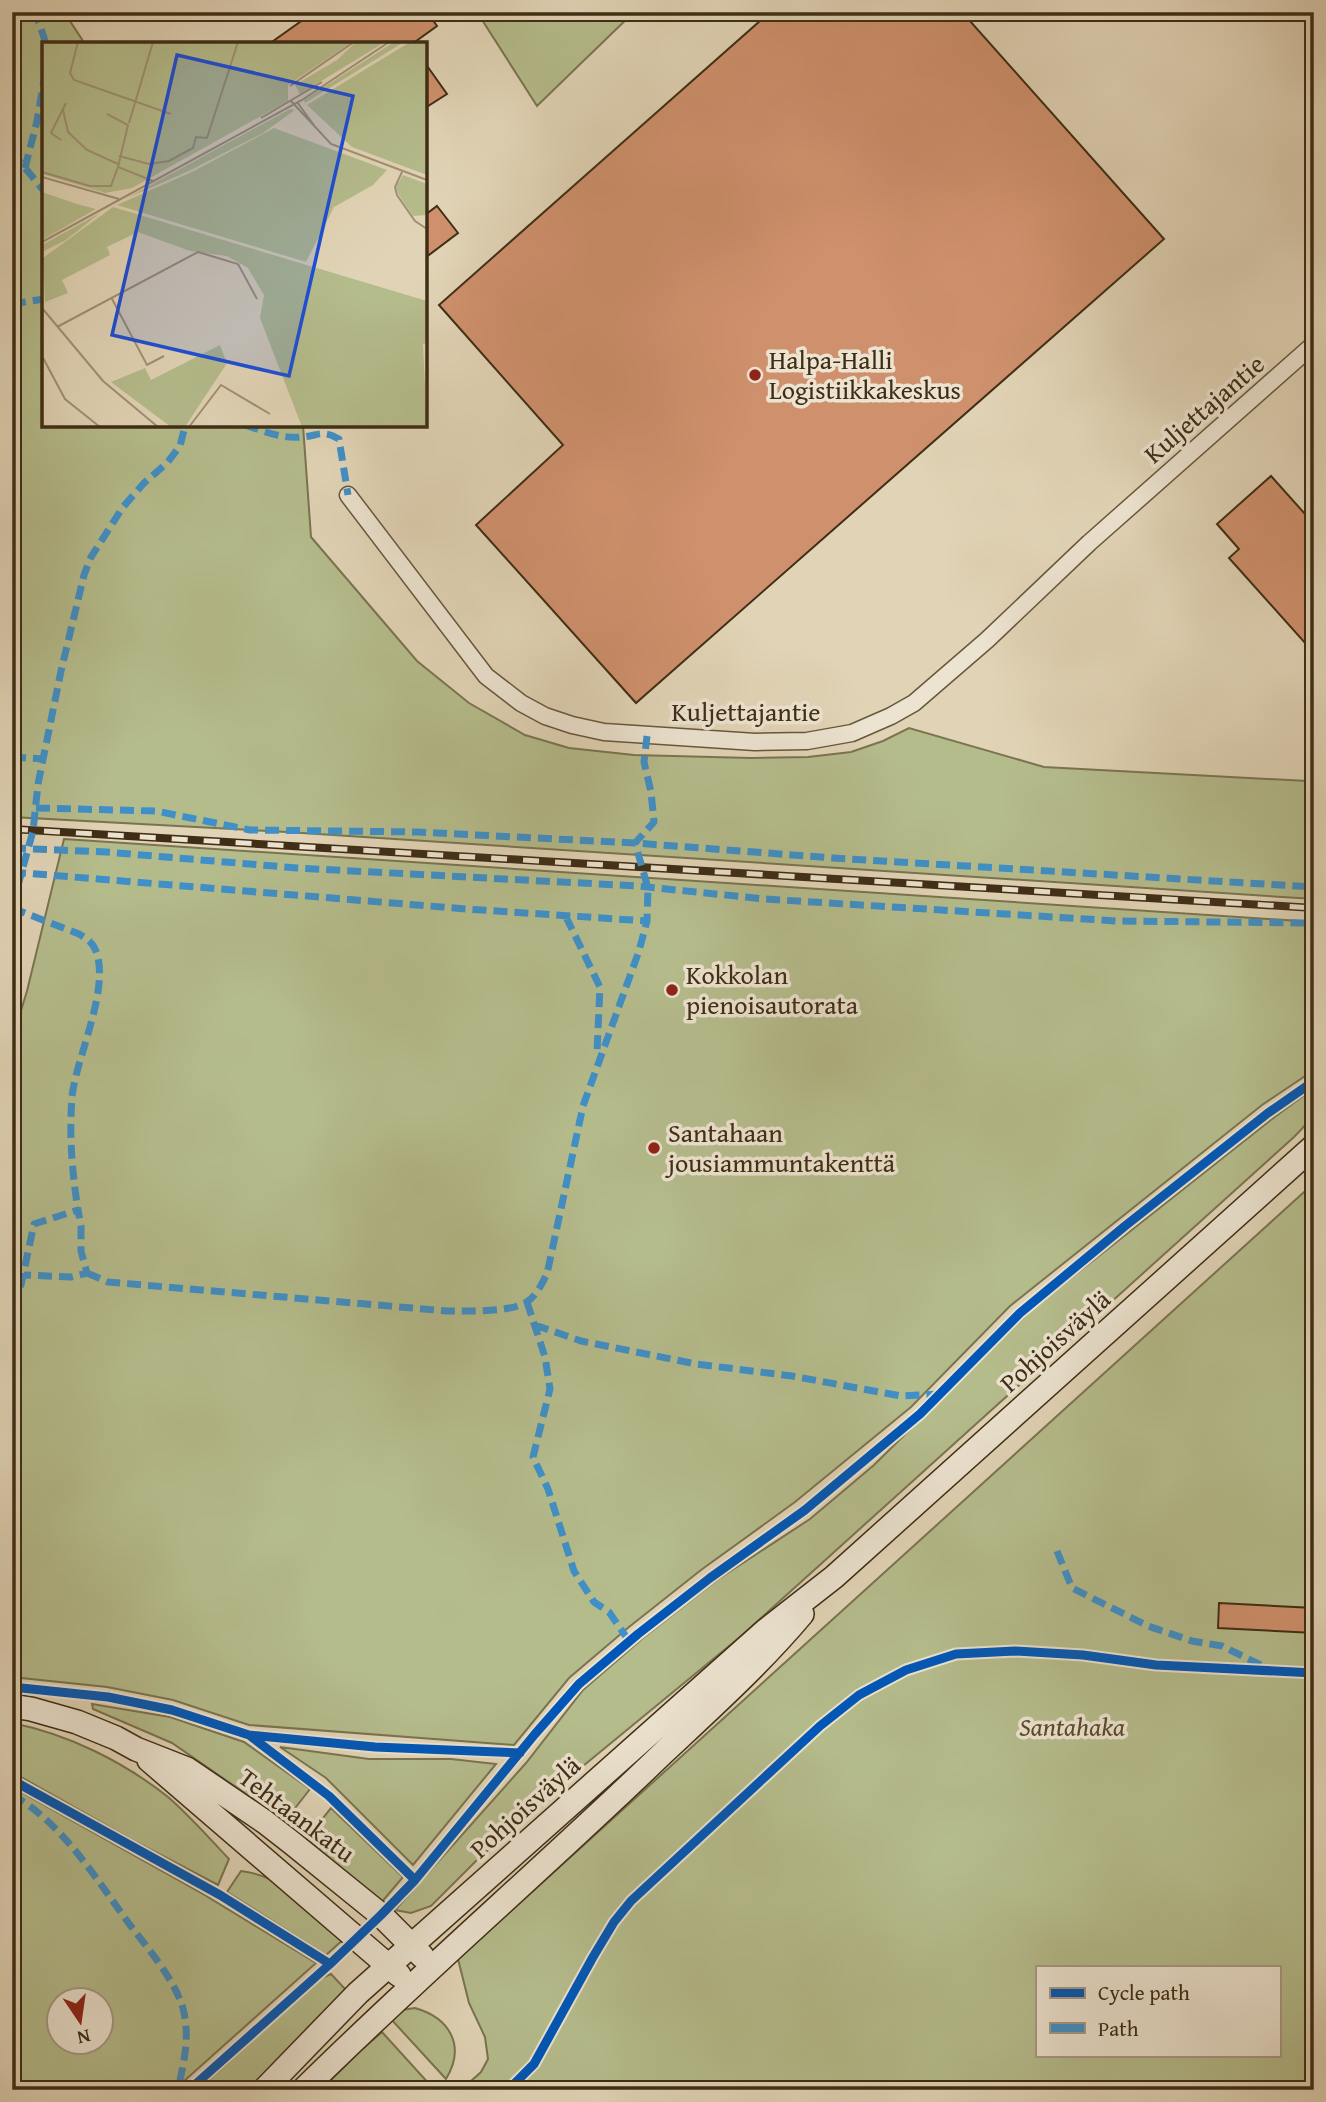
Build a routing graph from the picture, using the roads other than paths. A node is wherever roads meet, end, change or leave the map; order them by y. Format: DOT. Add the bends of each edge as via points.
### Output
graph roads {
  1 [pos="1314,344"];
  2 [pos="348,495"];
  3 [pos="1314,1146"];
  4 [pos="834,1577"];
  5 [pos="12,1706"];
  6 [pos="136,1749"];
  7 [pos="412,1946"];
  8 [pos="389,1966"];
  9 [pos="433,1967"];
  10 [pos="412,1986"];
  11 [pos="264,2090"];
  12 [pos="303,2090"];
  1 -- 2 [label="street, Kuljettajantie" via="914,703 852,733 807,741 604,732 545,716 486,676"];
  3 -- 4 [label="main road, Pohjoisväylä"];
  4 -- 7 [label="main road, Pohjoisväylä" via="765,1630"];
  4 -- 9 [label="main road, Pohjoisväylä" via="775,1646"];
  5 -- 6 [label="main road, Tehtaankatu" via="77,1721"];
  6 -- 7 [label="main road, Tehtaankatu" via="187,1769 265,1822 381,1915"];
  6 -- 8 [label="main road, Tehtaankatu"];
  7 -- 8 [label="main road, Pohjoisväylä"];
  7 -- 9 [label="main road, Tehtaankatu"];
  8 -- 10 [label="main road, Tehtaankatu"];
  8 -- 11 [label="main road, Pohjoisväylä"];
  9 -- 10 [label="main road, Pohjoisväylä"];
  10 -- 12 [label="main road, Pohjoisväylä"];
}
